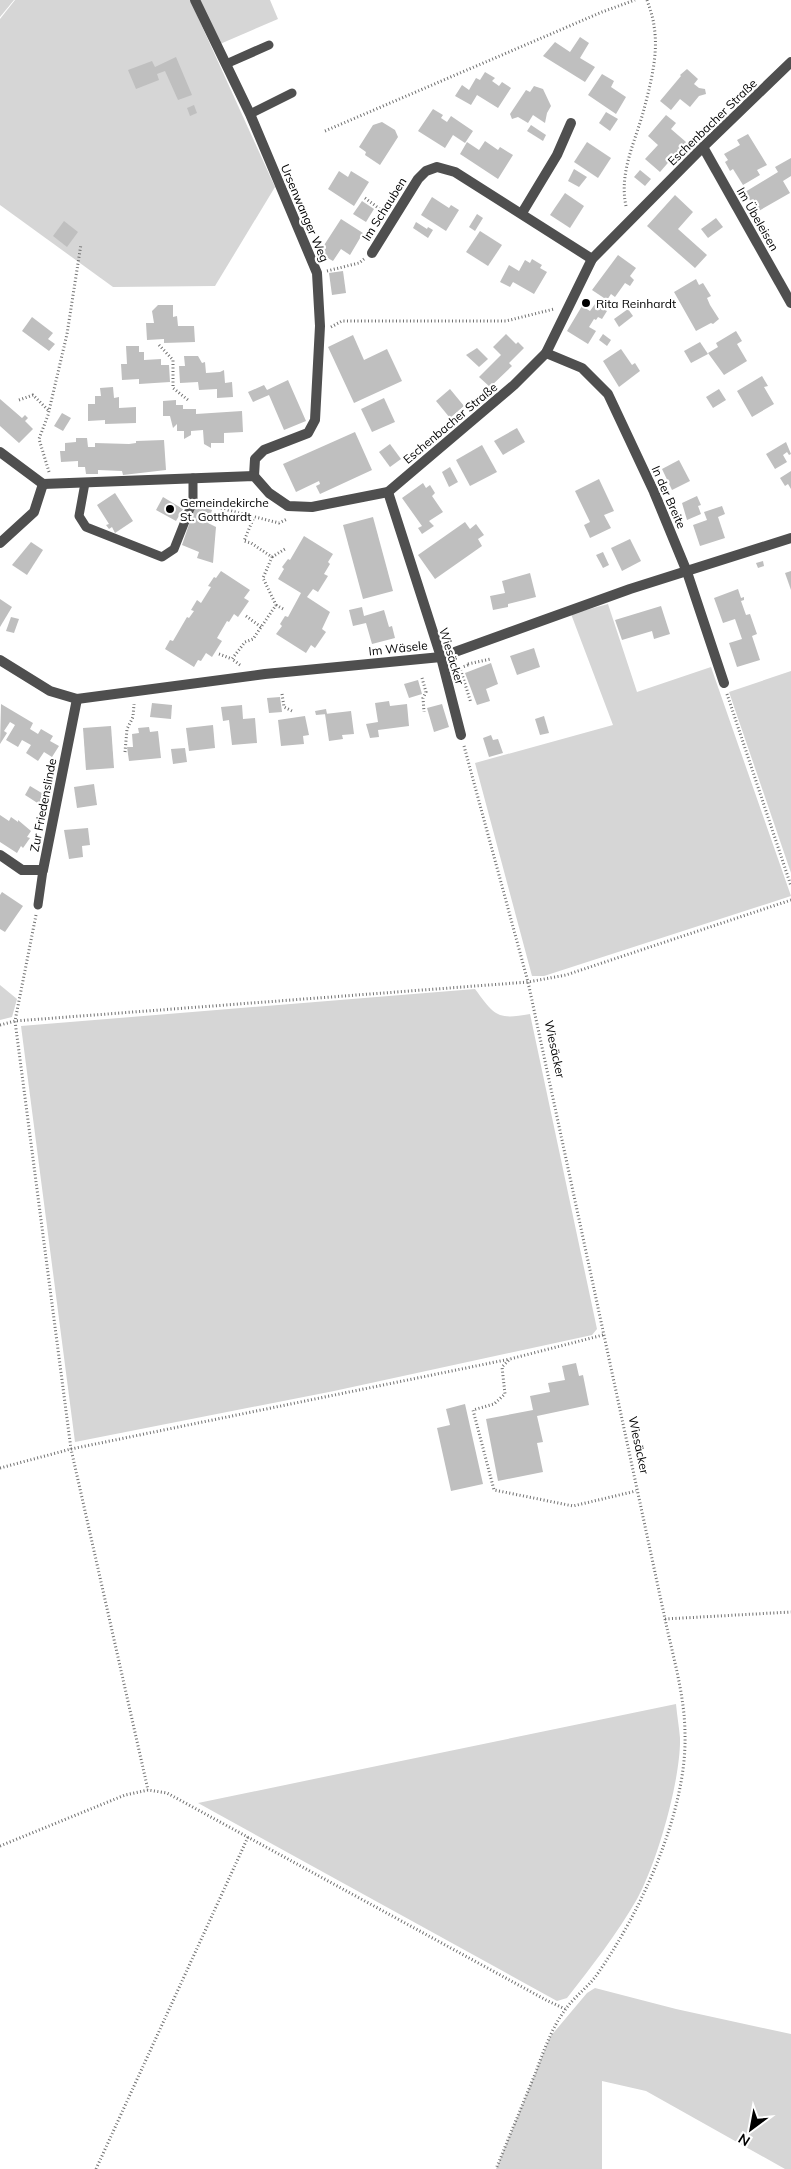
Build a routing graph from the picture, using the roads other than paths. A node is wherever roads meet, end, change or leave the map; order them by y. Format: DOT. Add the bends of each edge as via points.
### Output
graph roads {
  1 [pos="195,0"];
  2 [pos="269,45"];
  3 [pos="791,62"];
  4 [pos="226,64"];
  5 [pos="292,93"];
  6 [pos="250,114"];
  7 [pos="571,123"];
  8 [pos="703,147"];
  9 [pos="522,213"];
  10 [pos="372,253"];
  11 [pos="592,259"];
  12 [pos="791,303"];
  13 [pos="546,354"];
  14 [pos="0,452"];
  15 [pos="254,476"];
  16 [pos="193,478"];
  17 [pos="85,483"];
  18 [pos="46,484"];
  19 [pos="388,492"];
  20 [pos="791,538"];
  21 [pos="0,543"];
  22 [pos="687,572"];
  23 [pos="441,657"];
  24 [pos="0,660"];
  25 [pos="724,683"];
  26 [pos="77,699"];
  27 [pos="461,735"];
  28 [pos="0,855"];
  29 [pos="43,870"];
  30 [pos="38,905"];
  1 -- 4 [label="street, Ursenwanger Weg"];
  2 -- 4 [label="lane"];
  3 -- 8 [label="street, Eschenbacher Straße"];
  4 -- 6 [label="street, Ursenwanger Weg"];
  5 -- 6 [label="lane"];
  6 -- 15 [label="street, Ursenwanger Weg" via="317,273 320,333 315,420 308,434 264,450 255,460"];
  7 -- 9 [label="street" via="557,155"];
  8 -- 11 [label="street, Eschenbacher Straße"];
  8 -- 12 [label="street, Im Übeleisen"];
  9 -- 10 [label="street, Im Schauben" via="455,172 437,166 418,180"];
  9 -- 11 [label="street, Im Schauben"];
  11 -- 13 [label="street, Eschenbacher Straße"];
  13 -- 19 [label="street, Eschenbacher Straße" via="514,386"];
  13 -- 22 [label="street, In der Breite" via="582,368 608,394"];
  14 -- 18 [label="street"];
  15 -- 16 [label="street"];
  15 -- 19 [label="street, Eschenbacher Straße" via="269,493 288,506 312,507"];
  16 -- 17 [label="street"];
  16 -- 17 [label="lane" via="193,501 174,549 162,557 86,527 80,516"];
  17 -- 18 [label="street"];
  18 -- 21 [label="street" via="34,512"];
  19 -- 23 [label="street, Wiesäcker"];
  20 -- 22 [label="street, Im Wäsele"];
  22 -- 23 [label="street, Im Wäsele" via="630,589"];
  22 -- 25 [label="street, In der Breite"];
  23 -- 26 [label="street, Im Wäsele" via="255,675"];
  23 -- 27 [label="street, Wiesäcker"];
  24 -- 26 [label="street, Im Wäsele" via="50,691"];
  26 -- 29 [label="street, Zur Friedenslinde"];
  28 -- 29 [label="street, Zur Friedenslinde" via="22,870"];
  29 -- 30 [label="lane"];
}
